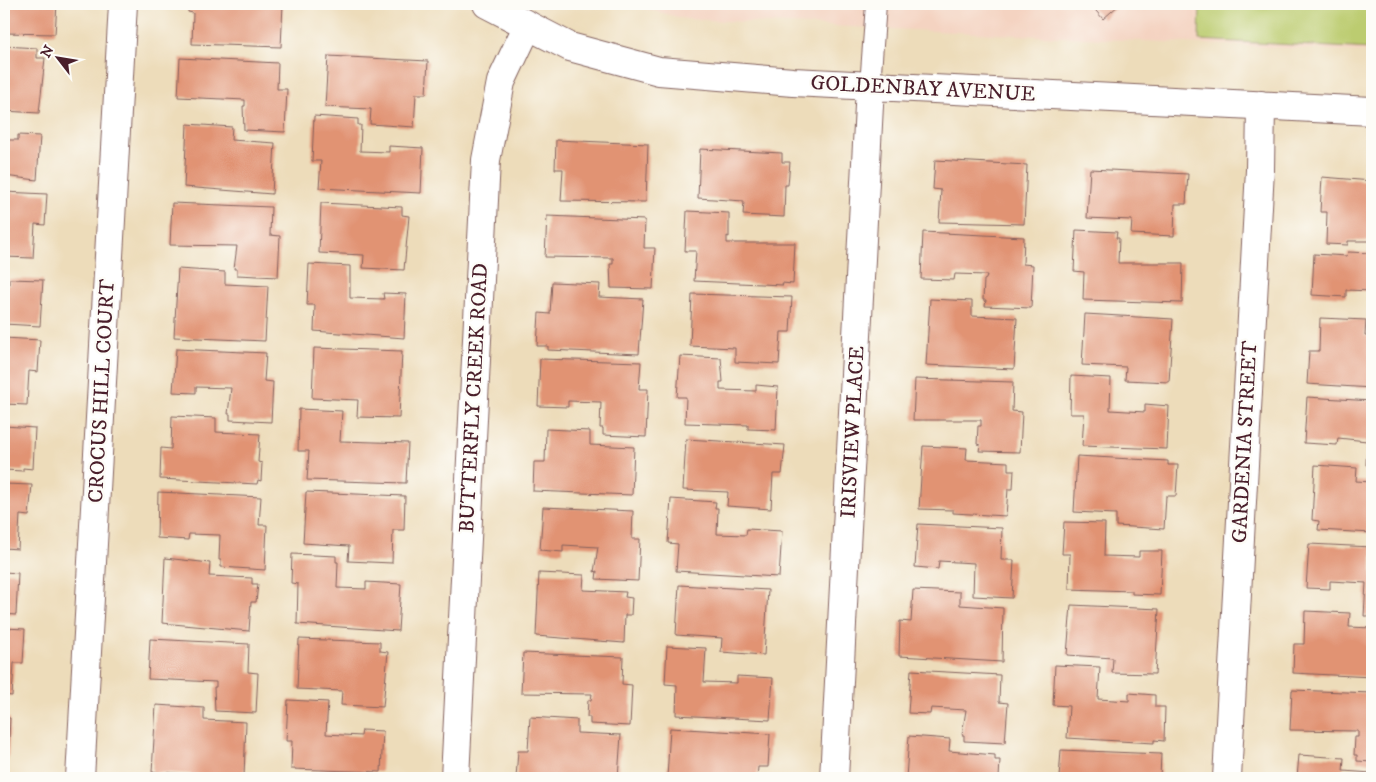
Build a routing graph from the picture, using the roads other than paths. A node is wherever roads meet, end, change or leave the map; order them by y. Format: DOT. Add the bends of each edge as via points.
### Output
graph roads {
  1 [pos="123,4"];
  2 [pos="487,4"];
  3 [pos="876,4"];
  4 [pos="528,25"];
  5 [pos="870,86"];
  6 [pos="1261,105"];
  7 [pos="1372,111"];
  8 [pos="80,778"];
  9 [pos="455,778"];
  10 [pos="834,778"];
  11 [pos="1227,778"];
  1 -- 8 [label="street, CROCUS HILL COURT"];
  2 -- 4 [label="street, GOLDENBAY AVENUE"];
  3 -- 5 [label="lane"];
  4 -- 5 [label="street, GOLDENBAY AVENUE" via="570,47 659,71"];
  4 -- 9 [label="street, BUTTERFLY CREEK ROAD" via="501,82 486,160"];
  5 -- 6 [label="street, GOLDENBAY AVENUE"];
  5 -- 10 [label="street, IRISVIEW PLACE"];
  6 -- 7 [label="street, GOLDENBAY AVENUE"];
  6 -- 11 [label="street, GARDENIA STREET"];
}
